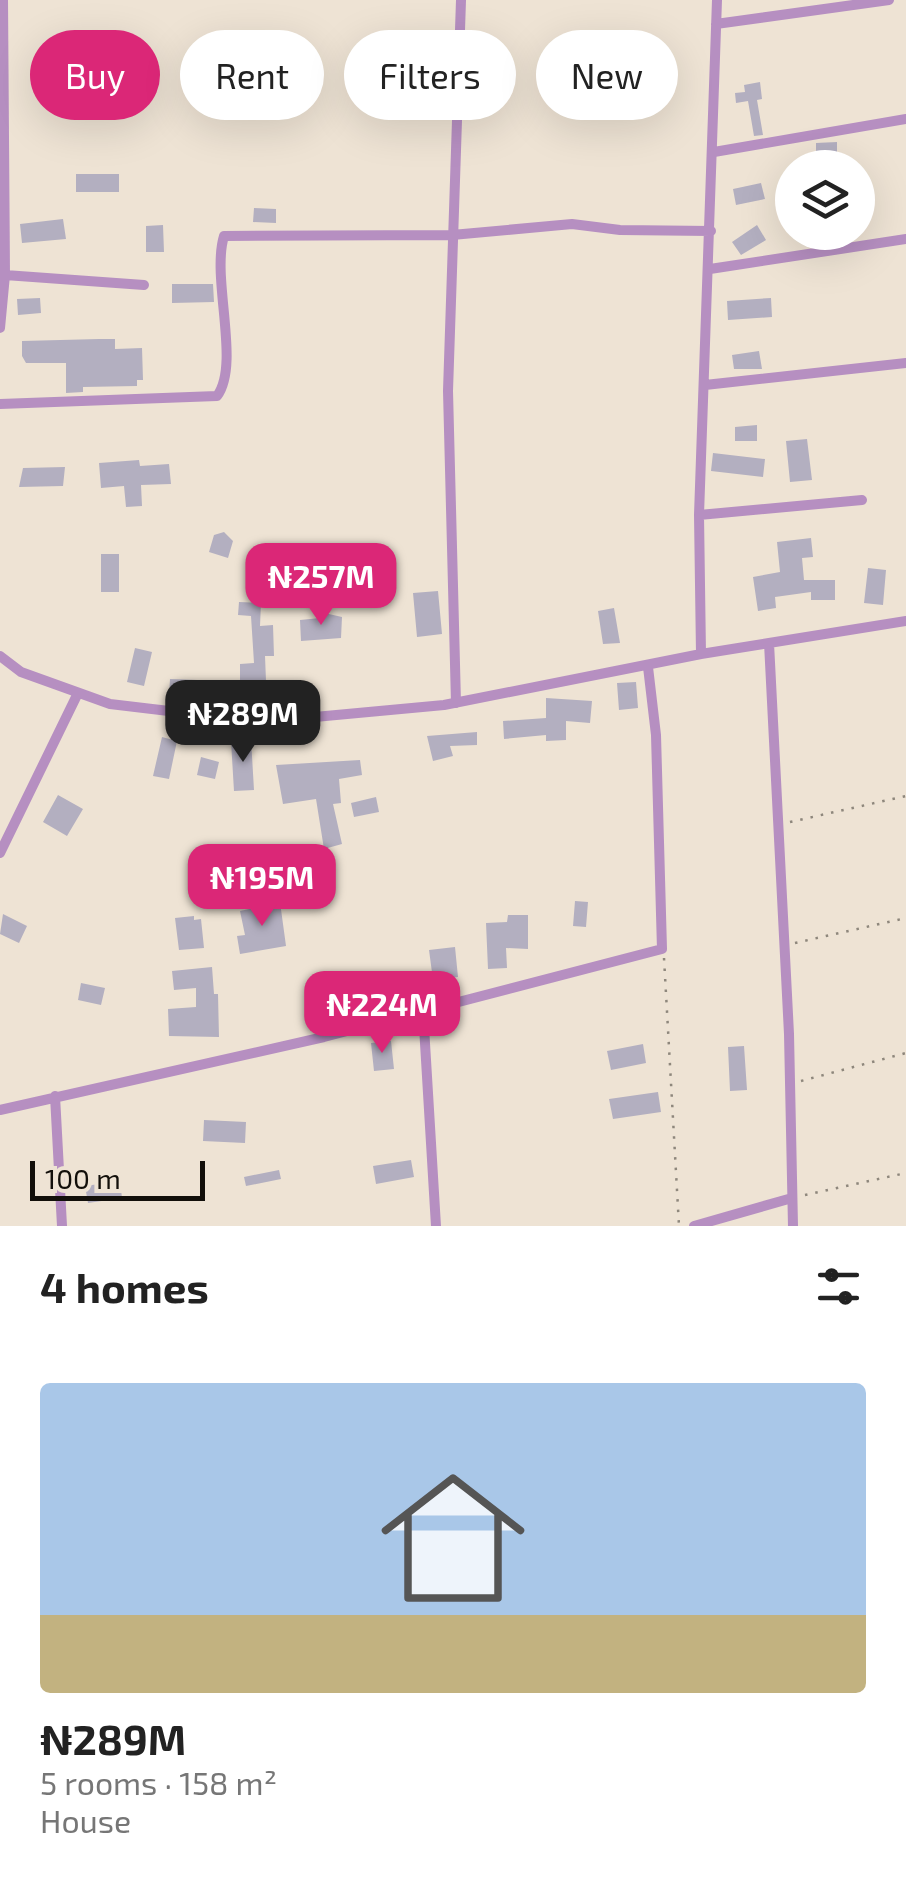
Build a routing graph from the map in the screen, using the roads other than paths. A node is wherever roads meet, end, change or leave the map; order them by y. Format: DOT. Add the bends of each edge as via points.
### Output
graph roads {
  1 [pos="3,0"];
  2 [pos="461,0"];
  3 [pos="717,0"];
  4 [pos="889,0"];
  5 [pos="716,24"];
  6 [pos="906,119"];
  7 [pos="714,152"];
  8 [pos="711,231"];
  9 [pos="452,234"];
  10 [pos="906,238"];
  11 [pos="710,269"];
  12 [pos="5,275"];
  13 [pos="144,284"];
  14 [pos="0,328"];
  15 [pos="906,363"];
  16 [pos="705,385"];
  17 [pos="0,404"];
  18 [pos="862,500"];
  19 [pos="698,514"];
  20 [pos="906,621"];
  21 [pos="768,642"];
  22 [pos="701,654"];
  23 [pos="0,656"];
  24 [pos="648,667"];
  25 [pos="78,693"];
  26 [pos="456,703"];
  27 [pos="0,854"];
  28 [pos="424,1010"];
  29 [pos="55,1096"];
  30 [pos="0,1110"];
  31 [pos="792,1198"];
  32 [pos="62,1226"];
  33 [pos="436,1226"];
  34 [pos="694,1226"];
  35 [pos="793,1226"];
  1 -- 12 [label="street"];
  2 -- 9 [label="street"];
  3 -- 5 [label="street"];
  4 -- 5 [label="street"];
  5 -- 7 [label="street"];
  6 -- 7 [label="street"];
  7 -- 8 [label="street"];
  8 -- 9 [label="street" via="572,224"];
  8 -- 11 [label="street"];
  9 -- 17 [label="street" via="224,236 225,362 218,396"];
  9 -- 26 [label="street" via="448,391"];
  10 -- 11 [label="street"];
  11 -- 16 [label="street"];
  12 -- 13 [label="street"];
  12 -- 14 [label="street"];
  15 -- 16 [label="street"];
  16 -- 19 [label="street"];
  18 -- 19 [label="street"];
  19 -- 22 [label="street"];
  20 -- 21 [label="street"];
  21 -- 22 [label="street"];
  21 -- 31 [label="street"];
  22 -- 24 [label="street"];
  23 -- 25 [label="street" via="21,672"];
  24 -- 26 [label="street"];
  24 -- 28 [label="street" via="662,949"];
  25 -- 26 [label="street" via="110,704 261,722"];
  25 -- 27 [label="street"];
  28 -- 29 [label="street"];
  28 -- 33 [label="street"];
  29 -- 30 [label="street"];
  29 -- 32 [label="street"];
  31 -- 34 [label="street"];
  31 -- 35 [label="street"];
}
